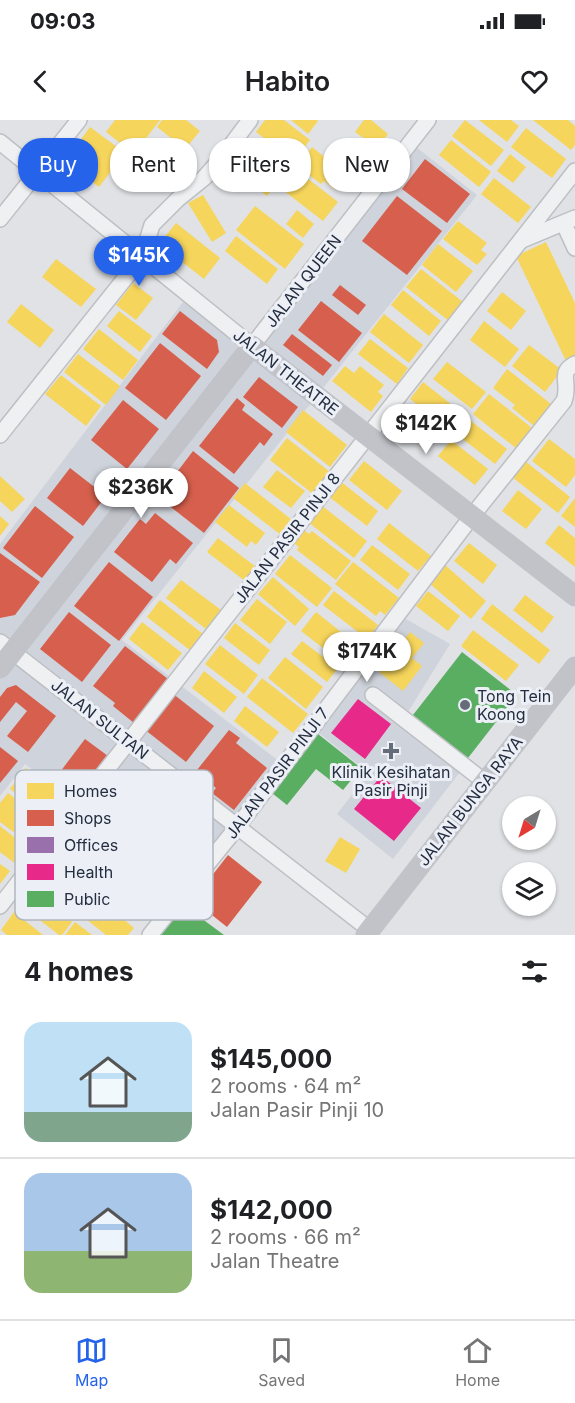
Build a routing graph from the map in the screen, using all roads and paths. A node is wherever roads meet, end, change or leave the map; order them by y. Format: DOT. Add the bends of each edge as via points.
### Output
graph roads {
  1 [pos="79,120"];
  2 [pos="250,120"];
  3 [pos="428,120"];
  4 [pos="65,138"];
  5 [pos="0,142"];
  6 [pos="18,157"];
  7 [pos="575,171"];
  8 [pos="22,192"];
  9 [pos="62,192"];
  10 [pos="0,219"];
  11 [pos="569,221"];
  12 [pos="521,240"];
  13 [pos="575,248"];
  14 [pos="142,257"];
  15 [pos="252,346"];
  16 [pos="575,364"];
  17 [pos="0,435"];
  18 [pos="367,435"];
  19 [pos="472,516"];
  20 [pos="575,596"];
  21 [pos="4,654"];
  22 [pos="575,667"];
  23 [pos="373,694"];
  24 [pos="129,742"];
  25 [pos="107,770"];
  26 [pos="165,770"];
  27 [pos="485,782"];
  28 [pos="213,807"];
  29 [pos="237,826"];
  30 [pos="213,856"];
  31 [pos="15,887"];
  32 [pos="0,906"];
  33 [pos="162,920"];
  34 [pos="368,932"];
  35 [pos="150,935"];
  1 -- 4 [label="street"];
  2 -- 14 [label="street" via="204,178 152,225"];
  3 -- 15 [label="street, JALAN QUEEN"];
  5 -- 6 [label="street, JALAN THEATRE"];
  7 -- 12 [label="street, JALAN PASIR PINJI 8"];
  8 -- 10 [label="street"];
  9 -- 14 [label="street, JALAN THEATRE"];
  11 -- 12 [label="street"];
  11 -- 13 [label="street"];
  12 -- 18 [label="street, JALAN PASIR PINJI 8"];
  14 -- 15 [label="street, JALAN THEATRE"];
  14 -- 17 [label="street"];
  15 -- 18 [label="main road, JALAN THEATRE"];
  15 -- 21 [label="main road, JALAN QUEEN"];
  16 -- 19 [label="street, JALAN PASIR PINJI 7" via="564,372 567,393 557,410"];
  18 -- 19 [label="main road, JALAN THEATRE"];
  18 -- 24 [label="street, JALAN PASIR PINJI 8"];
  19 -- 20 [label="main road, JALAN THEATRE"];
  19 -- 29 [label="street, JALAN PASIR PINJI 7"];
  21 -- 24 [label="street, JALAN SULTAN"];
  22 -- 27 [label="main road, JALAN BUNGA RAYA"];
  23 -- 27 [label="street"];
  24 -- 25 [label="street, JALAN PASIR PINJI 8"];
  24 -- 26 [label="street, JALAN SULTAN"];
  27 -- 34 [label="main road, JALAN BUNGA RAYA"];
  28 -- 29 [label="street, JALAN SULTAN"];
  29 -- 30 [label="street, JALAN PASIR PINJI 7"];
  29 -- 34 [label="street, JALAN SULTAN"];
  31 -- 32 [label="street, JALAN PASIR PINJI 8"];
  33 -- 35 [label="street, JALAN PASIR PINJI 7"];
}
